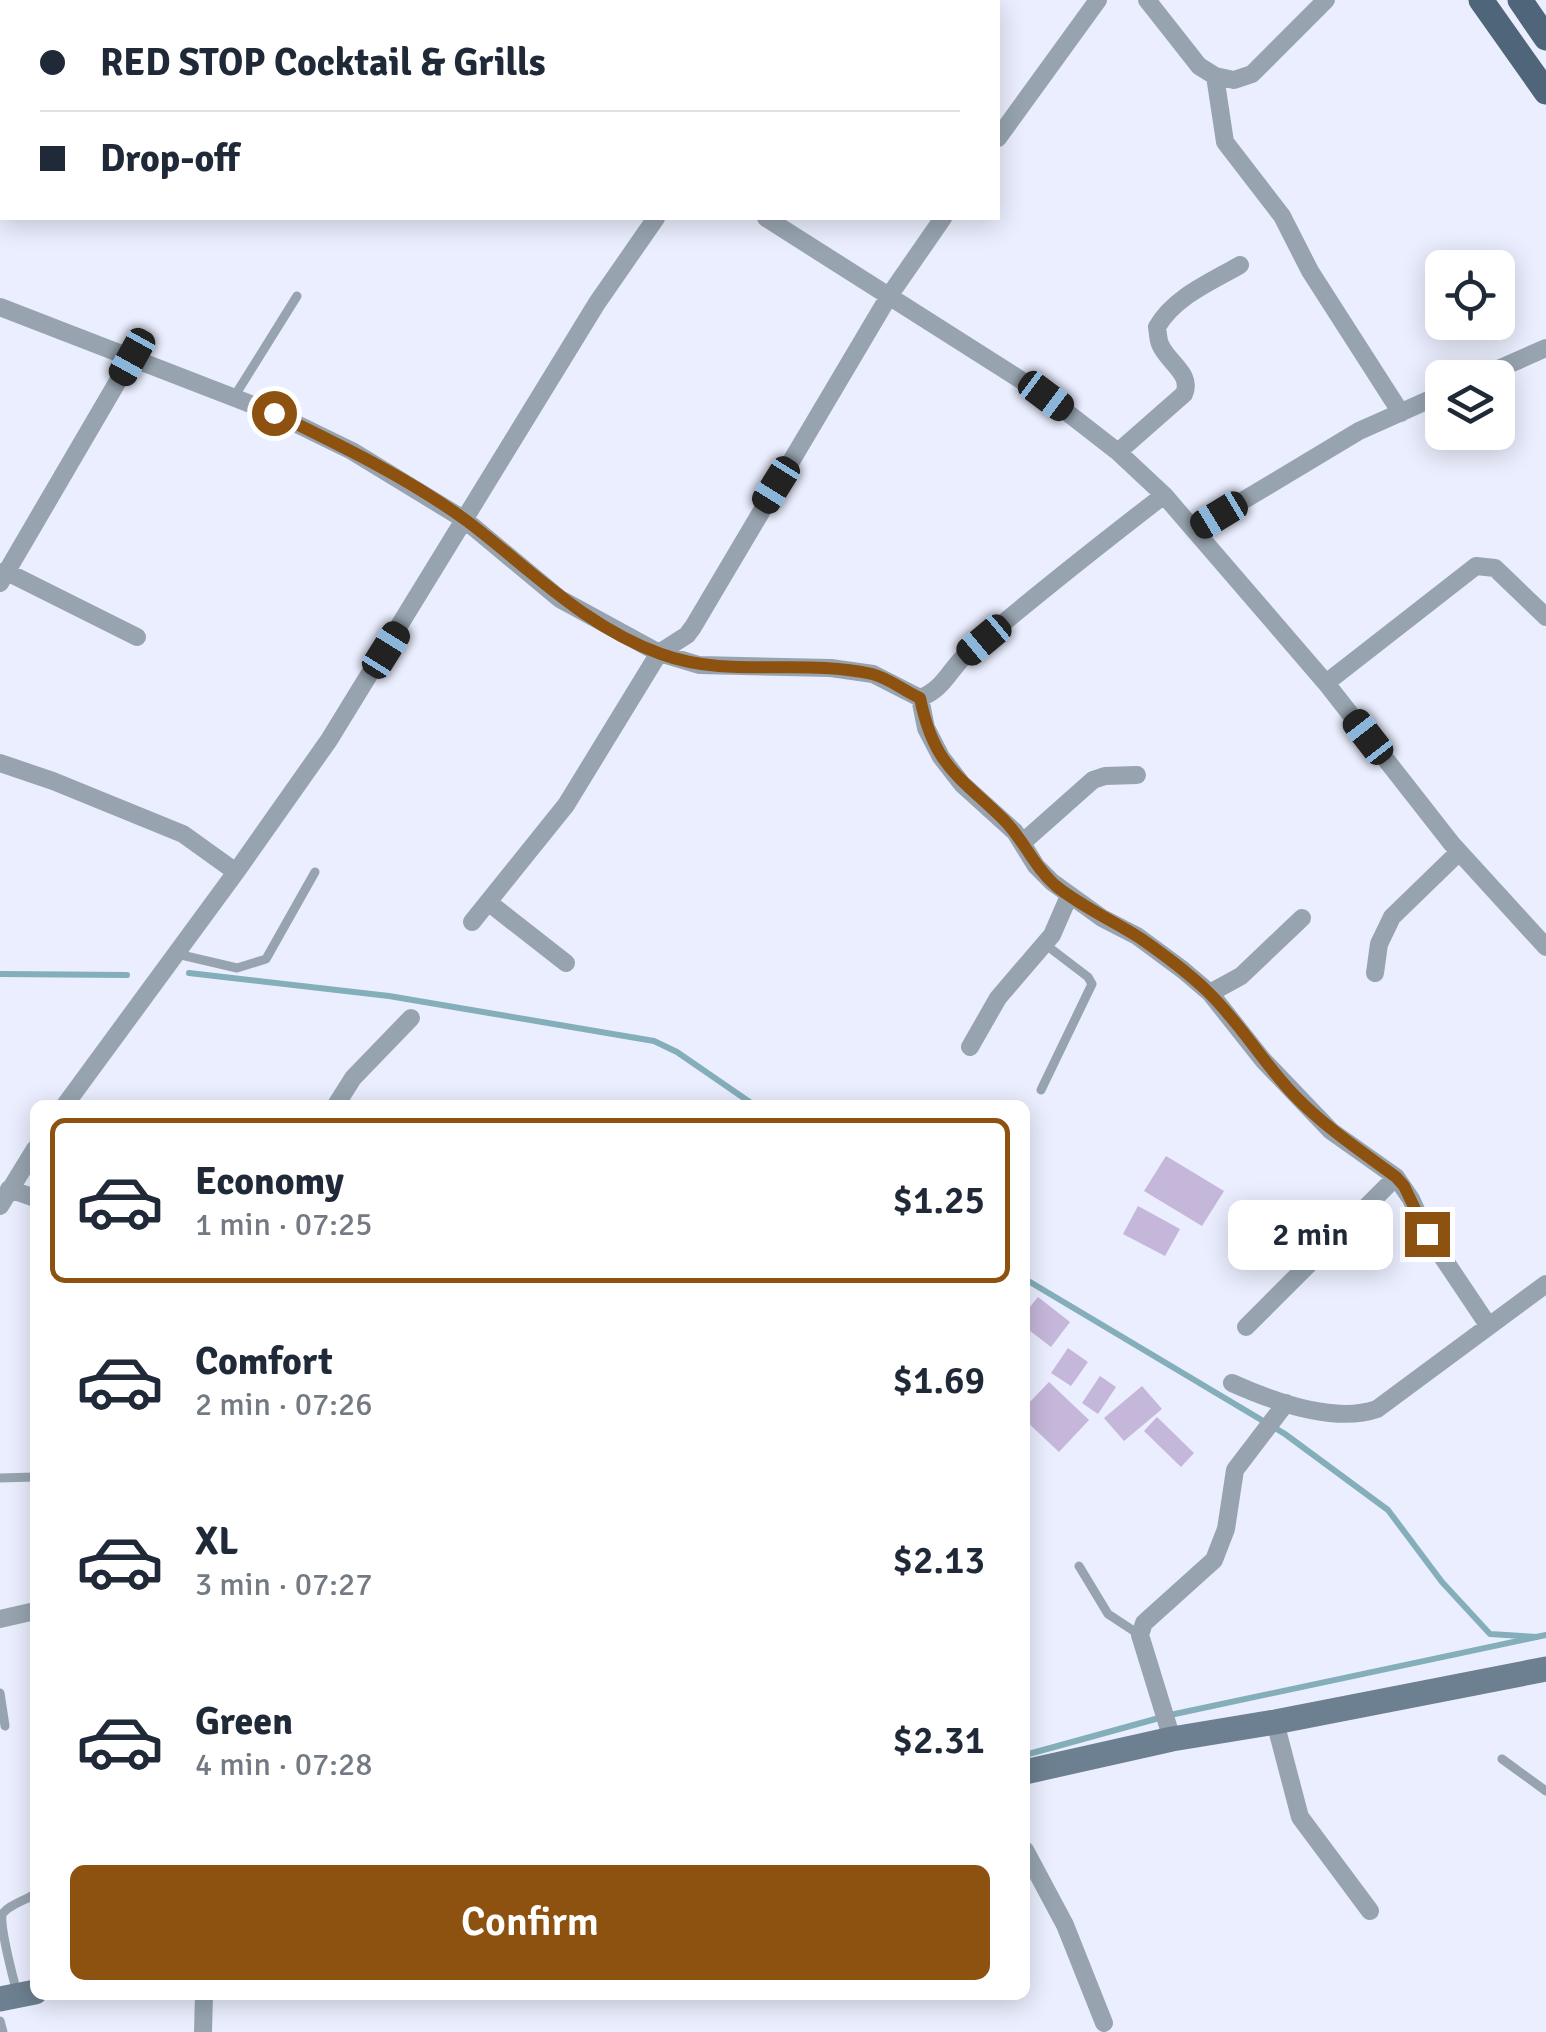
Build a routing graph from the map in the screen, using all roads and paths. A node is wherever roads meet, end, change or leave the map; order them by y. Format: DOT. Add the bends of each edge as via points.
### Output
graph roads {
  1 [pos="1098,0"];
  2 [pos="1148,0"];
  3 [pos="1326,0"];
  4 [pos="1481,0"];
  5 [pos="1520,0"];
  6 [pos="1546,38"];
  7 [pos="1215,76"];
  8 [pos="1546,92"];
  9 [pos="1000,135"];
  10 [pos="655,220"];
  11 [pos="769,220"];
  12 [pos="942,220"];
  13 [pos="1240,265"];
  14 [pos="297,296"];
  15 [pos="889,296"];
  16 [pos="0,307"];
  17 [pos="1546,348"];
  18 [pos="132,357"];
  19 [pos="1515,362"];
  20 [pos="234,397"];
  21 [pos="1425,401"];
  22 [pos="1401,412"];
  23 [pos="1118,452"];
  24 [pos="1164,495"];
  25 [pos="464,520"];
  26 [pos="1194,530"];
  27 [pos="3,577"];
  28 [pos="1546,617"];
  29 [pos="137,638"];
  30 [pos="658,654"];
  31 [pos="1326,684"];
  32 [pos="920,698"];
  33 [pos="0,763"];
  34 [pos="1137,775"];
  35 [pos="1022,843"];
  36 [pos="1459,852"];
  37 [pos="236,872"];
  38 [pos="316,872"];
  39 [pos="1069,896"];
  40 [pos="488,902"];
  41 [pos="1302,918"];
  42 [pos="472,922"];
  43 [pos="1046,945"];
  44 [pos="1546,947"];
  45 [pos="177,954"];
  46 [pos="566,963"];
  47 [pos="1375,973"];
  48 [pos="1210,993"];
  49 [pos="411,1018"];
  50 [pos="970,1046"];
  51 [pos="1040,1090"];
  52 [pos="69,1100"];
  53 [pos="339,1100"];
  54 [pos="30,1157"];
  55 [pos="1396,1177"];
  56 [pos="5,1198"];
  57 [pos="1546,1284"];
  58 [pos="1488,1325"];
  59 [pos="1246,1327"];
  60 [pos="1232,1383"];
  61 [pos="1276,1417"];
  62 [pos="0,1478"];
  63 [pos="30,1478"];
  64 [pos="1080,1566"];
  65 [pos="30,1612"];
  66 [pos="0,1619"];
  67 [pos="1140,1635"];
  68 [pos="1546,1669"];
  69 [pos="0,1693"];
  70 [pos="1275,1722"];
  71 [pos="1167,1725"];
  72 [pos="5,1726"];
  73 [pos="1502,1759"];
  74 [pos="1030,1770"];
  75 [pos="1546,1792"];
  76 [pos="1030,1859"];
  77 [pos="30,1897"];
  78 [pos="1370,1910"];
  79 [pos="18,1996"];
  80 [pos="204,2000"];
  81 [pos="0,2021"];
  82 [pos="1104,2024"];
  83 [pos="3,2032"];
  84 [pos="203,2032"];
  1 -- 9 [label="street"];
  2 -- 7 [label="street" via="1199,66"];
  3 -- 7 [label="street" via="1252,74 1234,80"];
  4 -- 8 [label="main road"];
  5 -- 6 [label="main road"];
  7 -- 22 [label="street" via="1225,142 1282,216"];
  10 -- 25 [label="street"];
  11 -- 15 [label="street"];
  12 -- 15 [label="street"];
  13 -- 23 [label="street" via="1164,314 1157,327 1160,345 1188,387"];
  14 -- 20 [label="lane"];
  15 -- 23 [label="street" via="1046,396"];
  15 -- 30 [label="street" via="693,627"];
  16 -- 18 [label="street"];
  17 -- 19 [label="street"];
  18 -- 20 [label="street"];
  18 -- 27 [label="street"];
  20 -- 25 [label="street" via="352,451"];
  21 -- 22 [label="street"];
  22 -- 26 [label="street"];
  23 -- 24 [label="street"];
  24 -- 26 [label="street"];
  24 -- 32 [label="street" via="1057,577"];
  25 -- 30 [label="street" via="560,598"];
  25 -- 37 [label="street" via="338,725"];
  26 -- 31 [label="street"];
  27 -- 29 [label="street"];
  28 -- 31 [label="street" via="1495,568 1476,566"];
  30 -- 32 [label="street" via="699,665 873,674"];
  30 -- 40 [label="street" via="566,805"];
  31 -- 36 [label="street"];
  32 -- 35 [label="street" via="941,757"];
  33 -- 37 [label="street" via="183,834"];
  34 -- 35 [label="street" via="1093,780"];
  35 -- 39 [label="street"];
  36 -- 44 [label="street"];
  36 -- 47 [label="street" via="1392,917"];
  37 -- 45 [label="street"];
  38 -- 45 [label="lane" via="266,958 237,968"];
  39 -- 43 [label="street"];
  39 -- 48 [label="street" via="1137,936"];
  40 -- 42 [label="street"];
  40 -- 46 [label="street"];
  41 -- 48 [label="street" via="1241,976"];
  43 -- 50 [label="street" via="998,998"];
  43 -- 51 [label="lane" via="1092,984"];
  45 -- 52 [label="street"];
  48 -- 55 [label="street" via="1330,1131"];
  49 -- 53 [label="street"];
  54 -- 56 [label="street"];
  55 -- 58 [label="street"];
  55 -- 59 [label="street"];
  57 -- 58 [label="street"];
  58 -- 61 [label="street" via="1377,1409"];
  60 -- 61 [label="street"];
  61 -- 67 [label="street" via="1235,1470 1214,1560 1144,1623"];
  62 -- 63 [label="lane"];
  64 -- 67 [label="lane" via="1108,1614"];
  65 -- 66 [label="street"];
  67 -- 71 [label="street"];
  68 -- 70 [label="street"];
  69 -- 72 [label="lane"];
  70 -- 71 [label="street"];
  70 -- 78 [label="street" via="1300,1817"];
  71 -- 74 [label="street"];
  73 -- 75 [label="lane"];
  76 -- 82 [label="street" via="1065,1925"];
  77 -- 79 [label="lane" via="0,1918"];
  80 -- 84 [label="street"];
  81 -- 83 [label="lane"];
}
